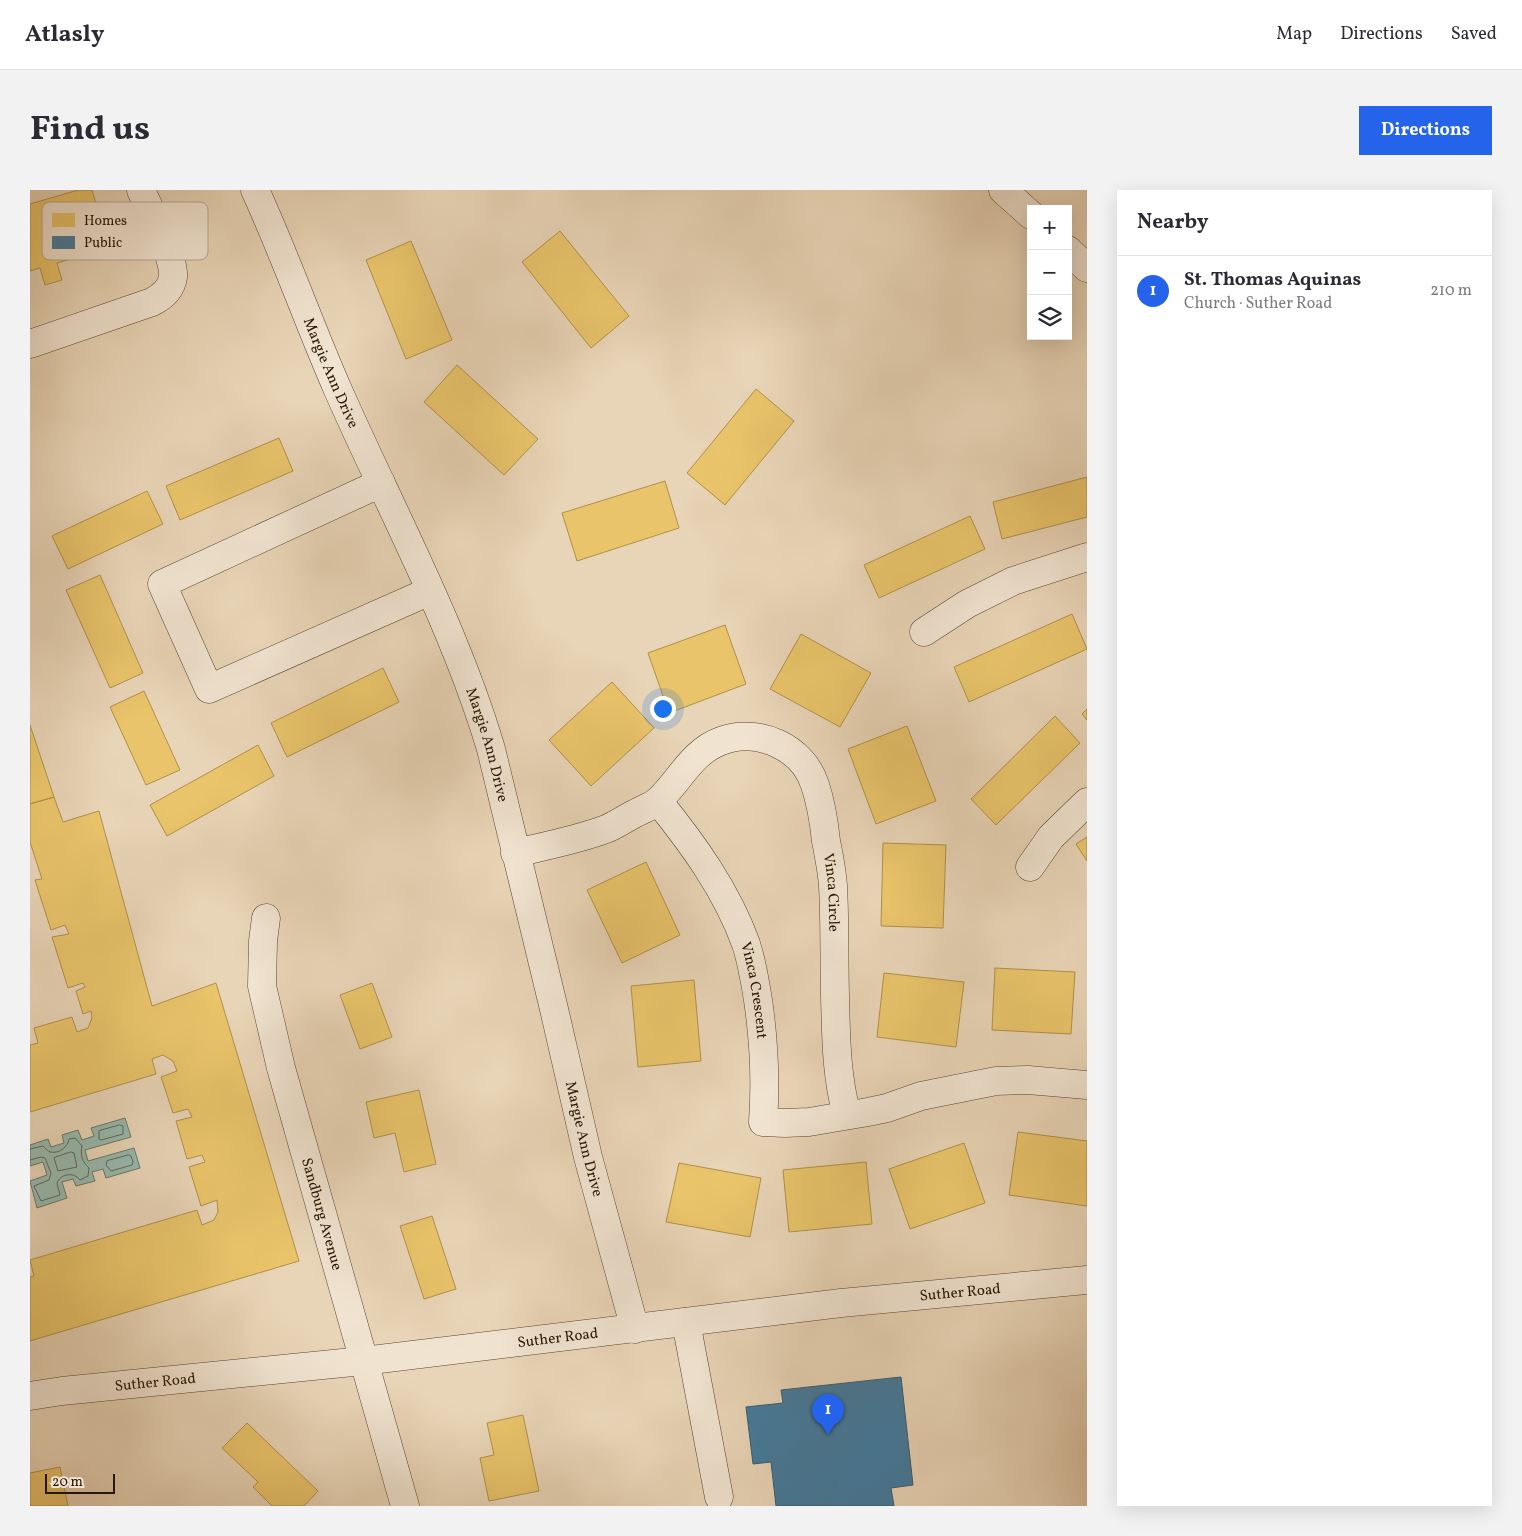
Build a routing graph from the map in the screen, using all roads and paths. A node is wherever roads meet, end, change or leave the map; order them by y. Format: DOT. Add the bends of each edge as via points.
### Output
graph roads {
  1 [pos="141,190"];
  2 [pos="255,190"];
  3 [pos="1004,190"];
  4 [pos="146,202"];
  5 [pos="1027,211"];
  6 [pos="1072,254"];
  7 [pos="170,260"];
  8 [pos="1087,268"];
  9 [pos="30,344"];
  10 [pos="381,483"];
  11 [pos="1087,557"];
  12 [pos="430,591"];
  13 [pos="924,632"];
  14 [pos="658,801"];
  15 [pos="1087,802"];
  16 [pos="515,853"];
  17 [pos="1030,866"];
  18 [pos="266,918"];
  19 [pos="1087,1085"];
  20 [pos="847,1115"];
  21 [pos="1087,1280"];
  22 [pos="686,1322"];
  23 [pos="635,1329"];
  24 [pos="363,1361"];
  25 [pos="30,1396"];
  26 [pos="719,1497"];
  27 [pos="405,1506"];
  1 -- 4 [label="street"];
  2 -- 10 [label="street, Margie Ann Drive"];
  3 -- 5 [label="street"];
  6 -- 8 [label="street"];
  7 -- 9 [label="street" via="173,277 165,295"];
  10 -- 12 [label="street, Margie Ann Drive"];
  10 -- 12 [label="street" via="162,584 209,688"];
  11 -- 13 [label="street" via="1013,581 967,604"];
  12 -- 16 [label="street, Margie Ann Drive" via="481,718"];
  14 -- 16 [label="street, Vinca Circle" via="607,828"];
  14 -- 20 [label="street, Vinca Crescent" via="686,835 721,889 746,943 763,1031 766,1088 763,1122 809,1122"];
  14 -- 20 [label="street, Vinca Circle" via="706,749 730,738 746,736 777,743 804,764 815,784 833,885 835,1026 840,1091"];
  15 -- 17 [label="street" via="1051,837"];
  16 -- 23 [label="street, Margie Ann Drive" via="588,1157"];
  18 -- 24 [label="street, Sandburg Avenue" via="262,986 281,1068"];
  19 -- 20 [label="street" via="996,1081"];
  21 -- 22 [label="street, Suther Road" via="949,1301 832,1304"];
  22 -- 23 [label="street, Suther Road"];
  22 -- 26 [label="street"];
  23 -- 24 [label="street, Suther Road"];
  24 -- 25 [label="street, Suther Road"];
  24 -- 27 [label="street, Sandburg Avenue"];
}
